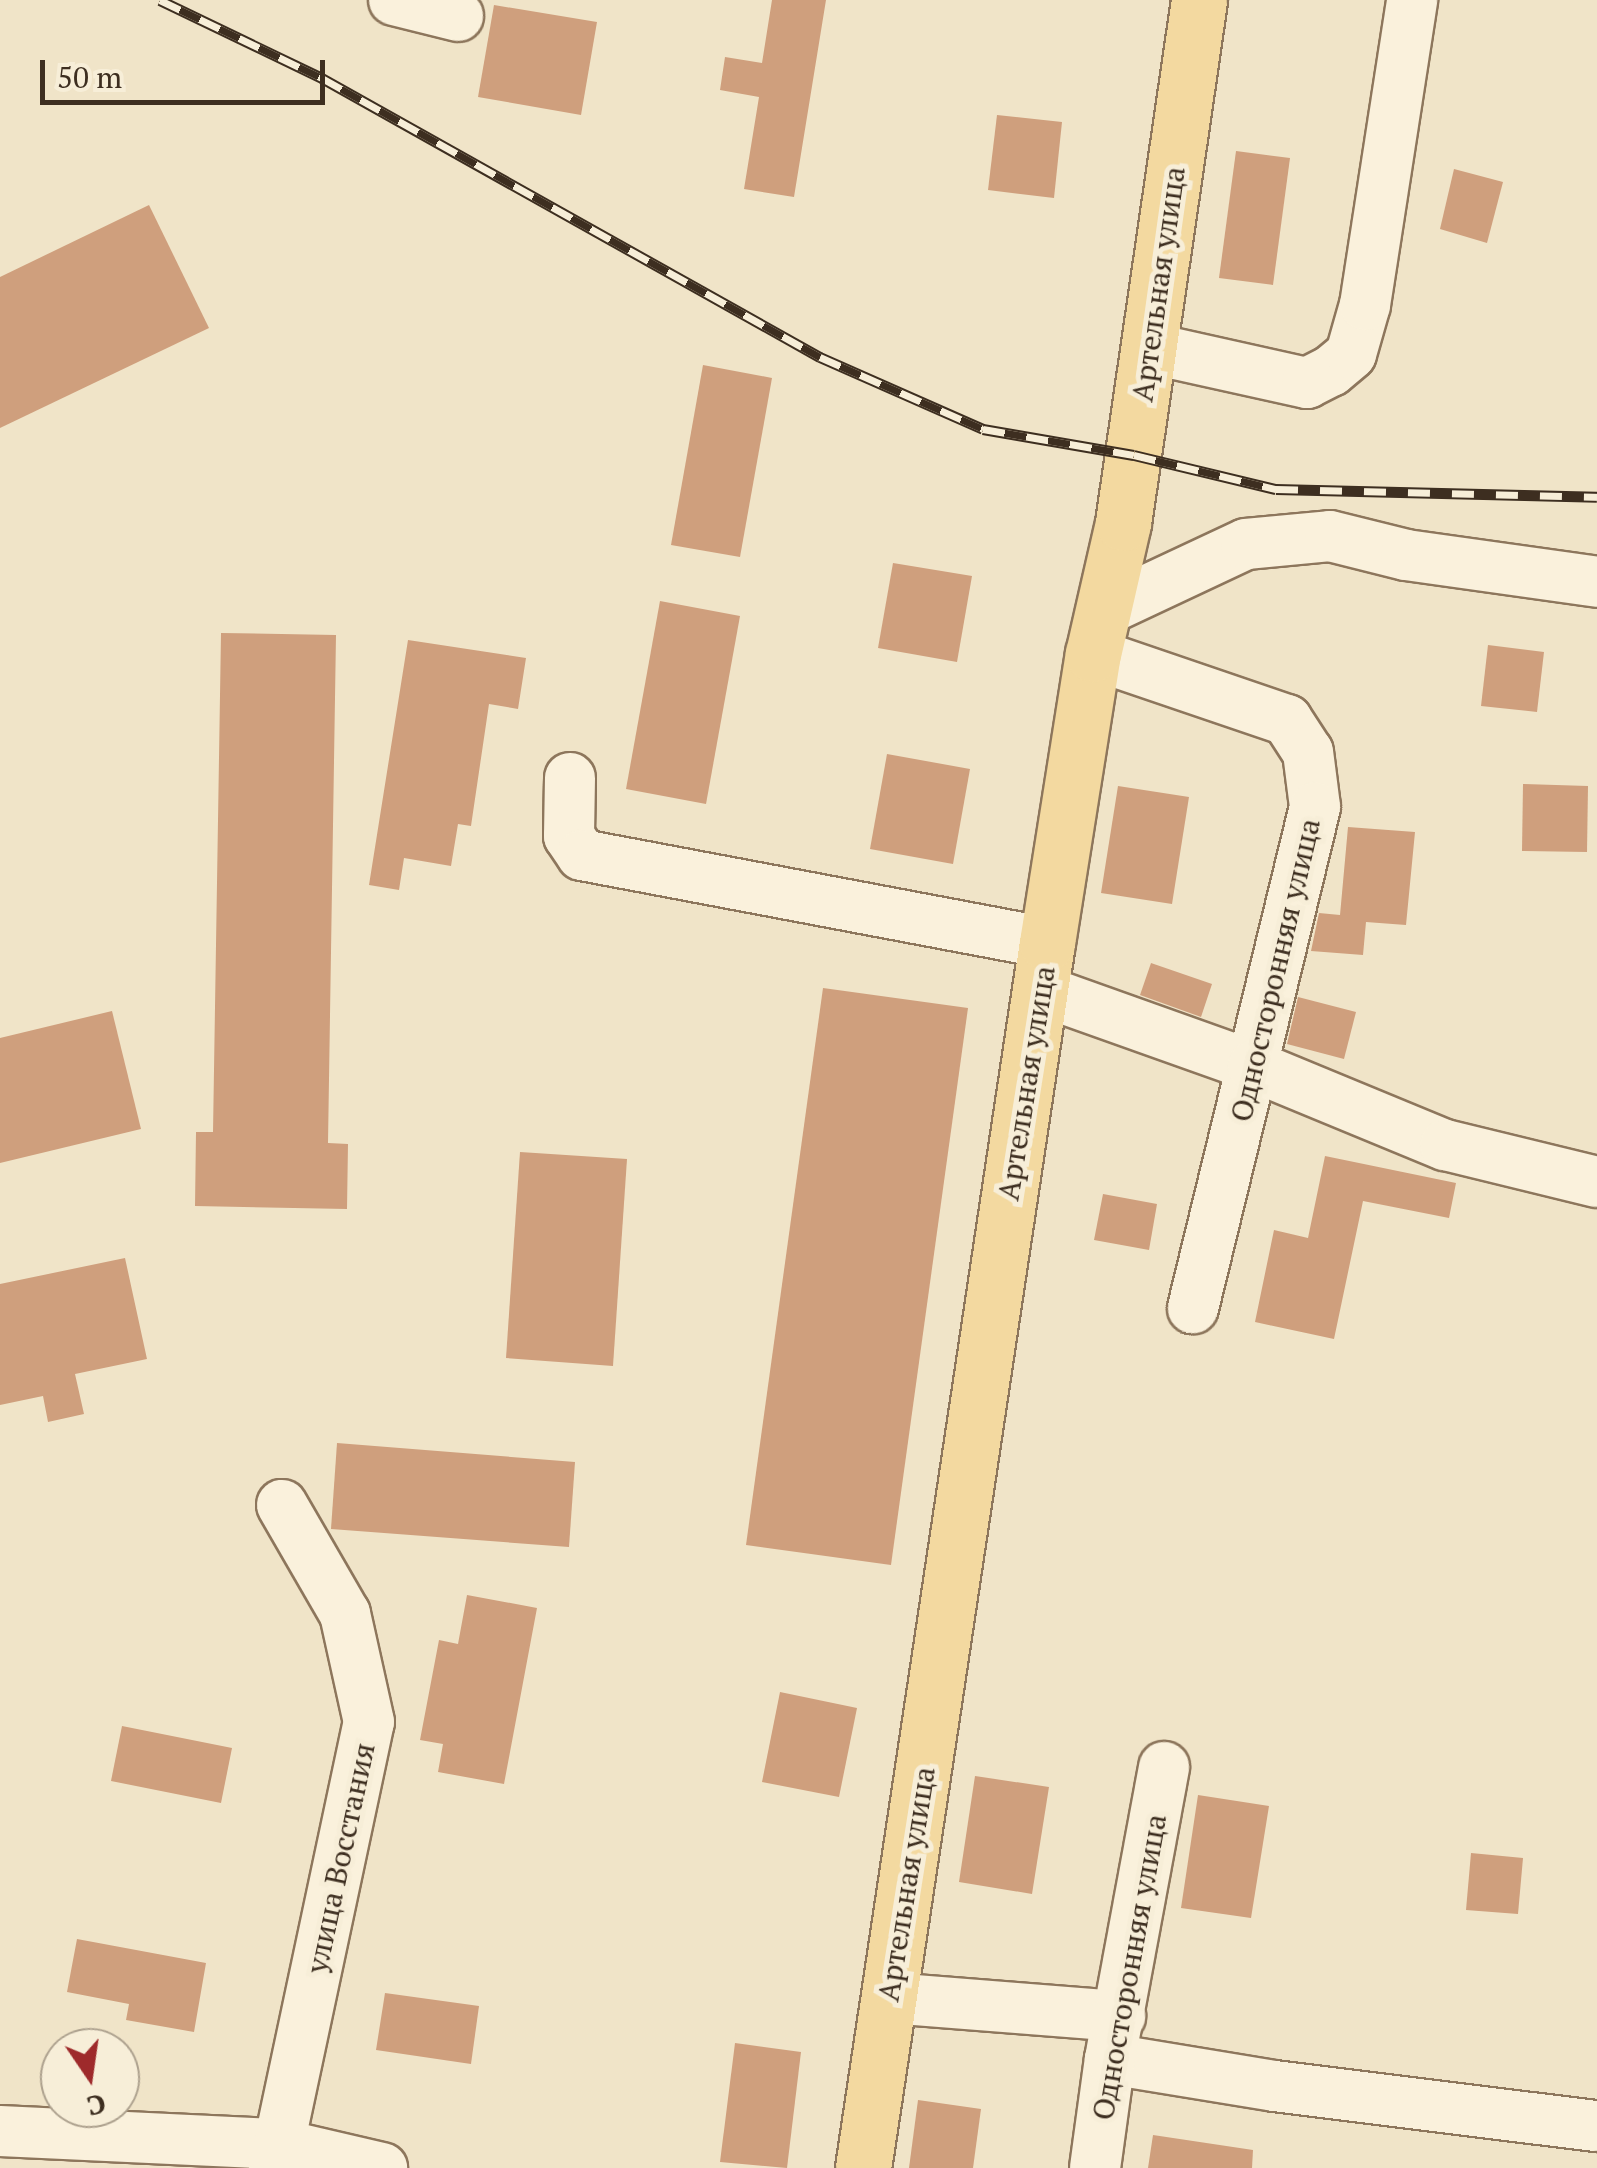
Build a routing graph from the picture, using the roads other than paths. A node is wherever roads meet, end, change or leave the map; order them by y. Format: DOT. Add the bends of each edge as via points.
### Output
graph roads {
  1 [pos="394,0"];
  2 [pos="1198,0"];
  3 [pos="1412,0"];
  4 [pos="458,16"];
  5 [pos="1149,348"];
  6 [pos="1597,582"];
  7 [pos="1098,632"];
  8 [pos="570,778"];
  9 [pos="1043,967"];
  10 [pos="1253,1066"];
  11 [pos="1597,1182"];
  12 [pos="1194,1308"];
  13 [pos="282,1504"];
  14 [pos="1164,1767"];
  15 [pos="889,1998"];
  16 [pos="1115,2038"];
  17 [pos="1597,2126"];
  18 [pos="0,2131"];
  19 [pos="276,2156"];
  20 [pos="382,2168"];
  21 [pos="863,2168"];
  22 [pos="1095,2168"];
  1 -- 4 [label="street"];
  2 -- 5 [label="main road, Артельная улица"];
  3 -- 5 [label="street" via="1365,306 1350,354 1307,383"];
  5 -- 7 [label="main road, Артельная улица" via="1123,522"];
  6 -- 7 [label="street" via="1406,555 1330,536 1246,544"];
  7 -- 9 [label="main road, Артельная улица"];
  7 -- 10 [label="street, Односторонняя улица" via="1288,720 1308,752 1314,807"];
  8 -- 9 [label="street" via="570,836 582,855"];
  9 -- 10 [label="street"];
  9 -- 15 [label="main road, Артельная улица"];
  10 -- 11 [label="street" via="1445,1144"];
  10 -- 12 [label="street, Односторонняя улица"];
  13 -- 19 [label="street, улица Восстания" via="345,1614 369,1722"];
  14 -- 16 [label="street, Односторонняя улица"];
  15 -- 16 [label="street"];
  15 -- 21 [label="main road, Артельная улица"];
  16 -- 17 [label="street" via="1274,2086"];
  16 -- 22 [label="street, Односторонняя улица"];
  18 -- 19 [label="street"];
  19 -- 20 [label="street"];
}
